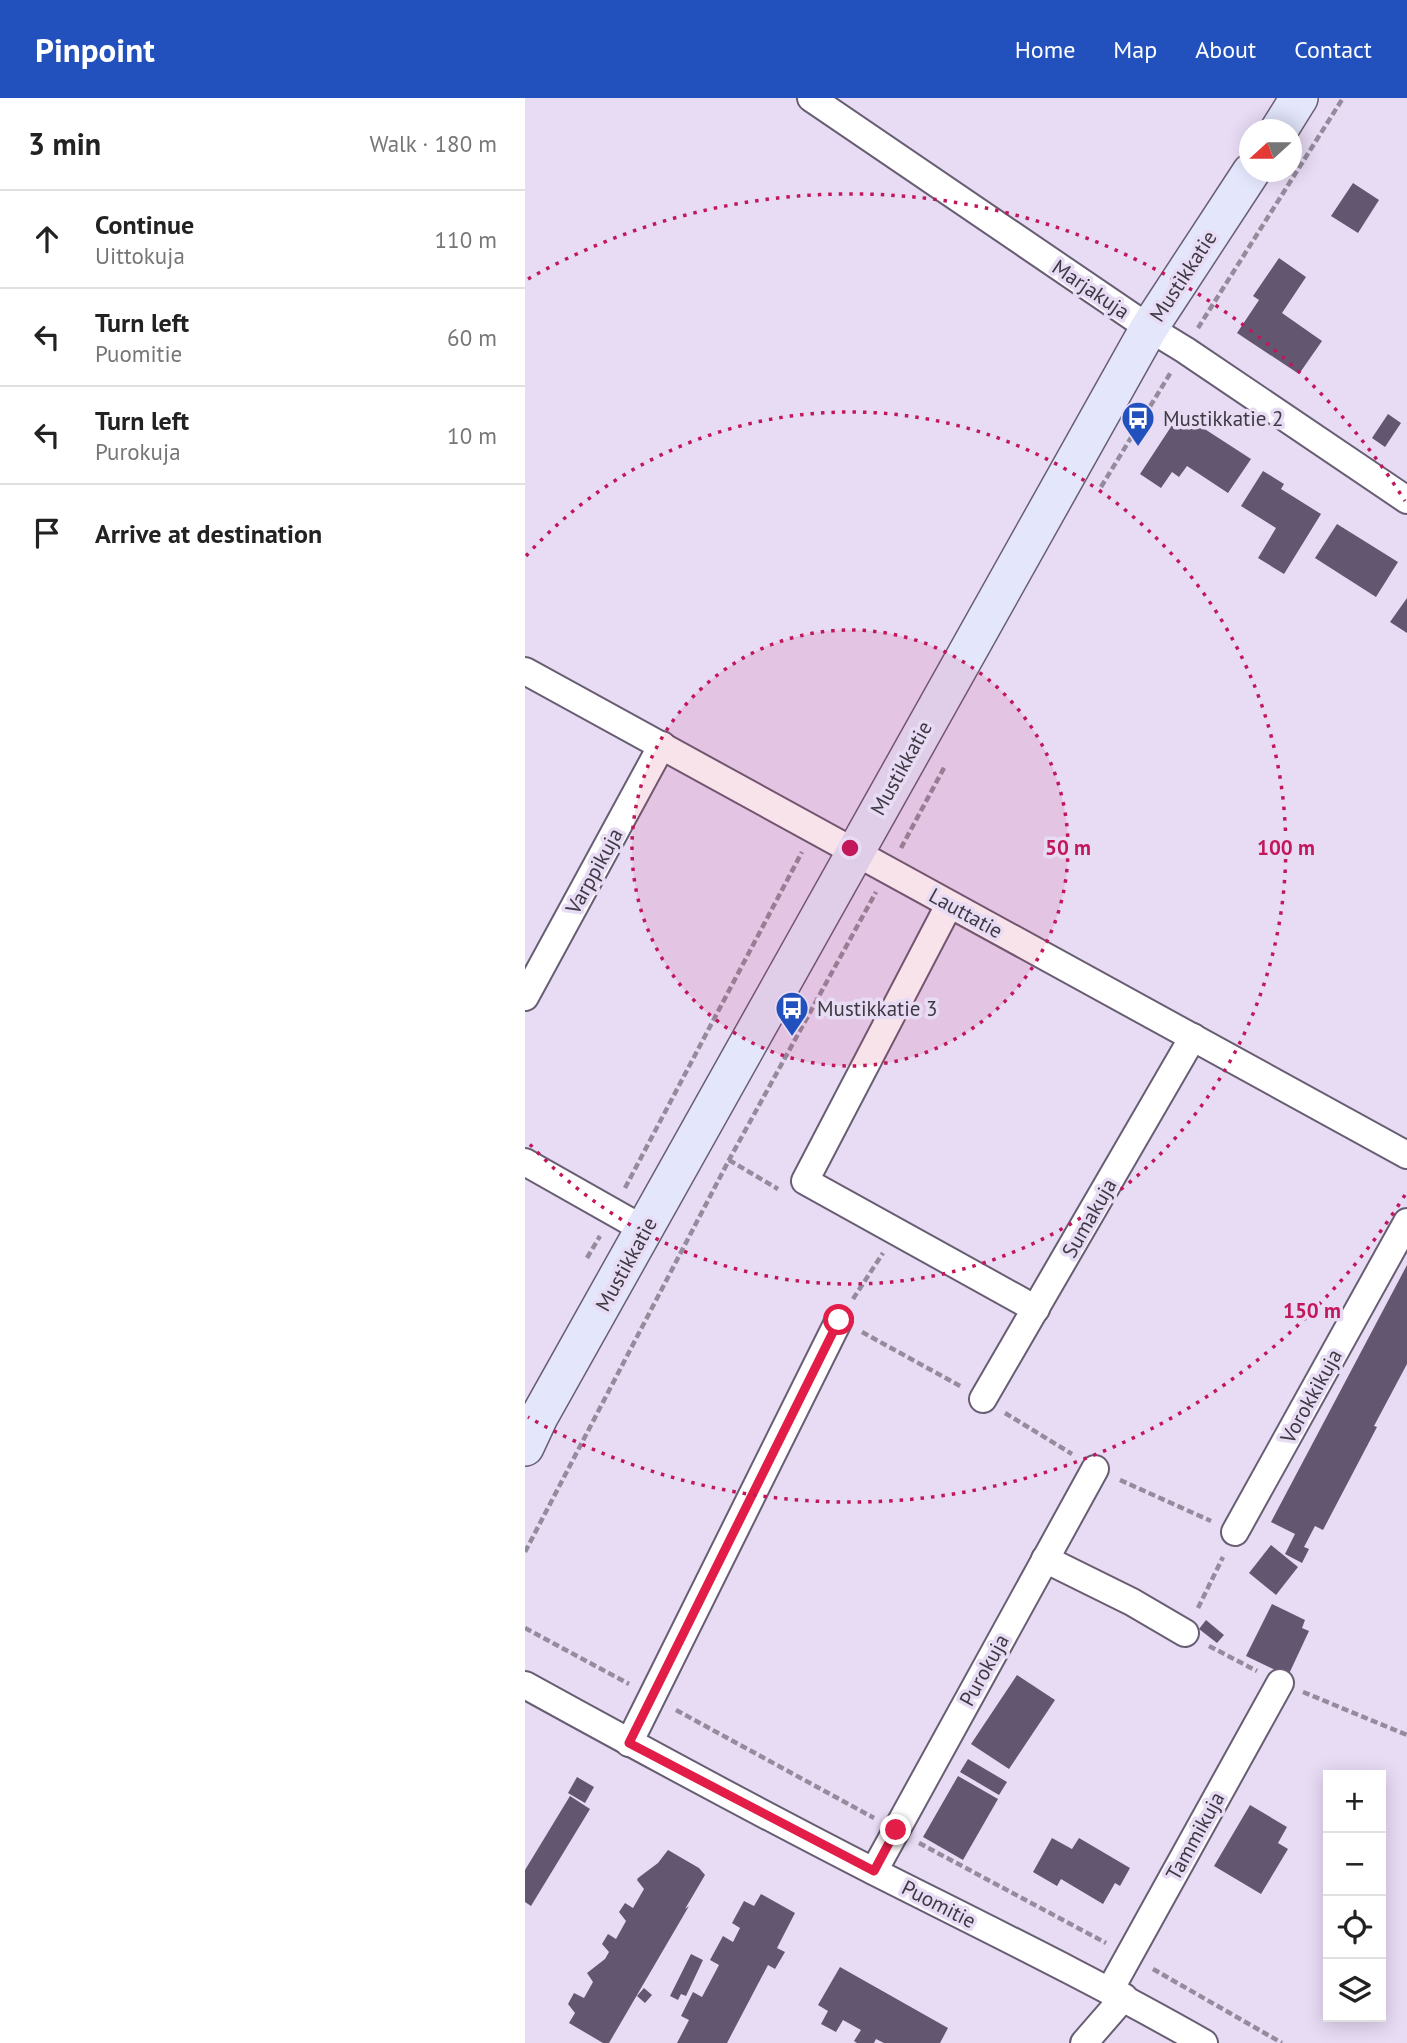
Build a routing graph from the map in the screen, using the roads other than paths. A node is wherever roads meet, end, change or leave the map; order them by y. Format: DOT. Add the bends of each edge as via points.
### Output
graph roads {
  1 [pos="811,98"];
  2 [pos="1299,98"];
  3 [pos="1286,119"];
  4 [pos="1244,182"];
  5 [pos="1149,328"];
  6 [pos="1407,500"];
  7 [pos="525,671"];
  8 [pos="662,745"];
  9 [pos="854,852"];
  10 [pos="949,905"];
  11 [pos="525,997"];
  12 [pos="1193,1037"];
  13 [pos="1407,1155"];
  14 [pos="525,1162"];
  15 [pos="1407,1222"];
  16 [pos="645,1230"];
  17 [pos="1036,1309"];
  18 [pos="839,1320"];
  19 [pos="983,1399"];
  20 [pos="525,1447"];
  21 [pos="1095,1469"];
  22 [pos="1235,1532"];
  23 [pos="1045,1559"];
  24 [pos="1185,1633"];
  25 [pos="1280,1683"];
  26 [pos="525,1685"];
  27 [pos="629,1743"];
  28 [pos="874,1871"];
  29 [pos="1117,1994"];
  30 [pos="1084,2043"];
  31 [pos="1204,2043"];
  1 -- 5 [label="street, Marjakuja"];
  2 -- 3 [label="street"];
  4 -- 5 [label="street, Mustikkatie"];
  5 -- 6 [label="street, Marjakuja"];
  5 -- 9 [label="street, Mustikkatie"];
  7 -- 8 [label="street, Lauttatie"];
  8 -- 9 [label="street, Lauttatie"];
  8 -- 11 [label="street, Varppikuja"];
  9 -- 10 [label="street, Lauttatie"];
  9 -- 16 [label="street, Mustikkatie"];
  10 -- 12 [label="street, Lauttatie"];
  10 -- 17 [label="street" via="805,1181"];
  12 -- 13 [label="street, Lauttatie"];
  12 -- 17 [label="street, Sumakuja"];
  14 -- 16 [label="street"];
  15 -- 22 [label="street, Vorokkikuja"];
  16 -- 20 [label="street, Mustikkatie"];
  17 -- 19 [label="street, Sumakuja"];
  18 -- 27 [label="street"];
  21 -- 23 [label="street, Purokuja"];
  23 -- 24 [label="street"];
  23 -- 28 [label="street, Purokuja"];
  25 -- 29 [label="street, Tammikuja"];
  26 -- 27 [label="street, Puomitie"];
  27 -- 28 [label="street, Puomitie"];
  28 -- 29 [label="street, Puomitie"];
  29 -- 30 [label="street, Tammikuja"];
  29 -- 31 [label="street, Puomitie"];
}
